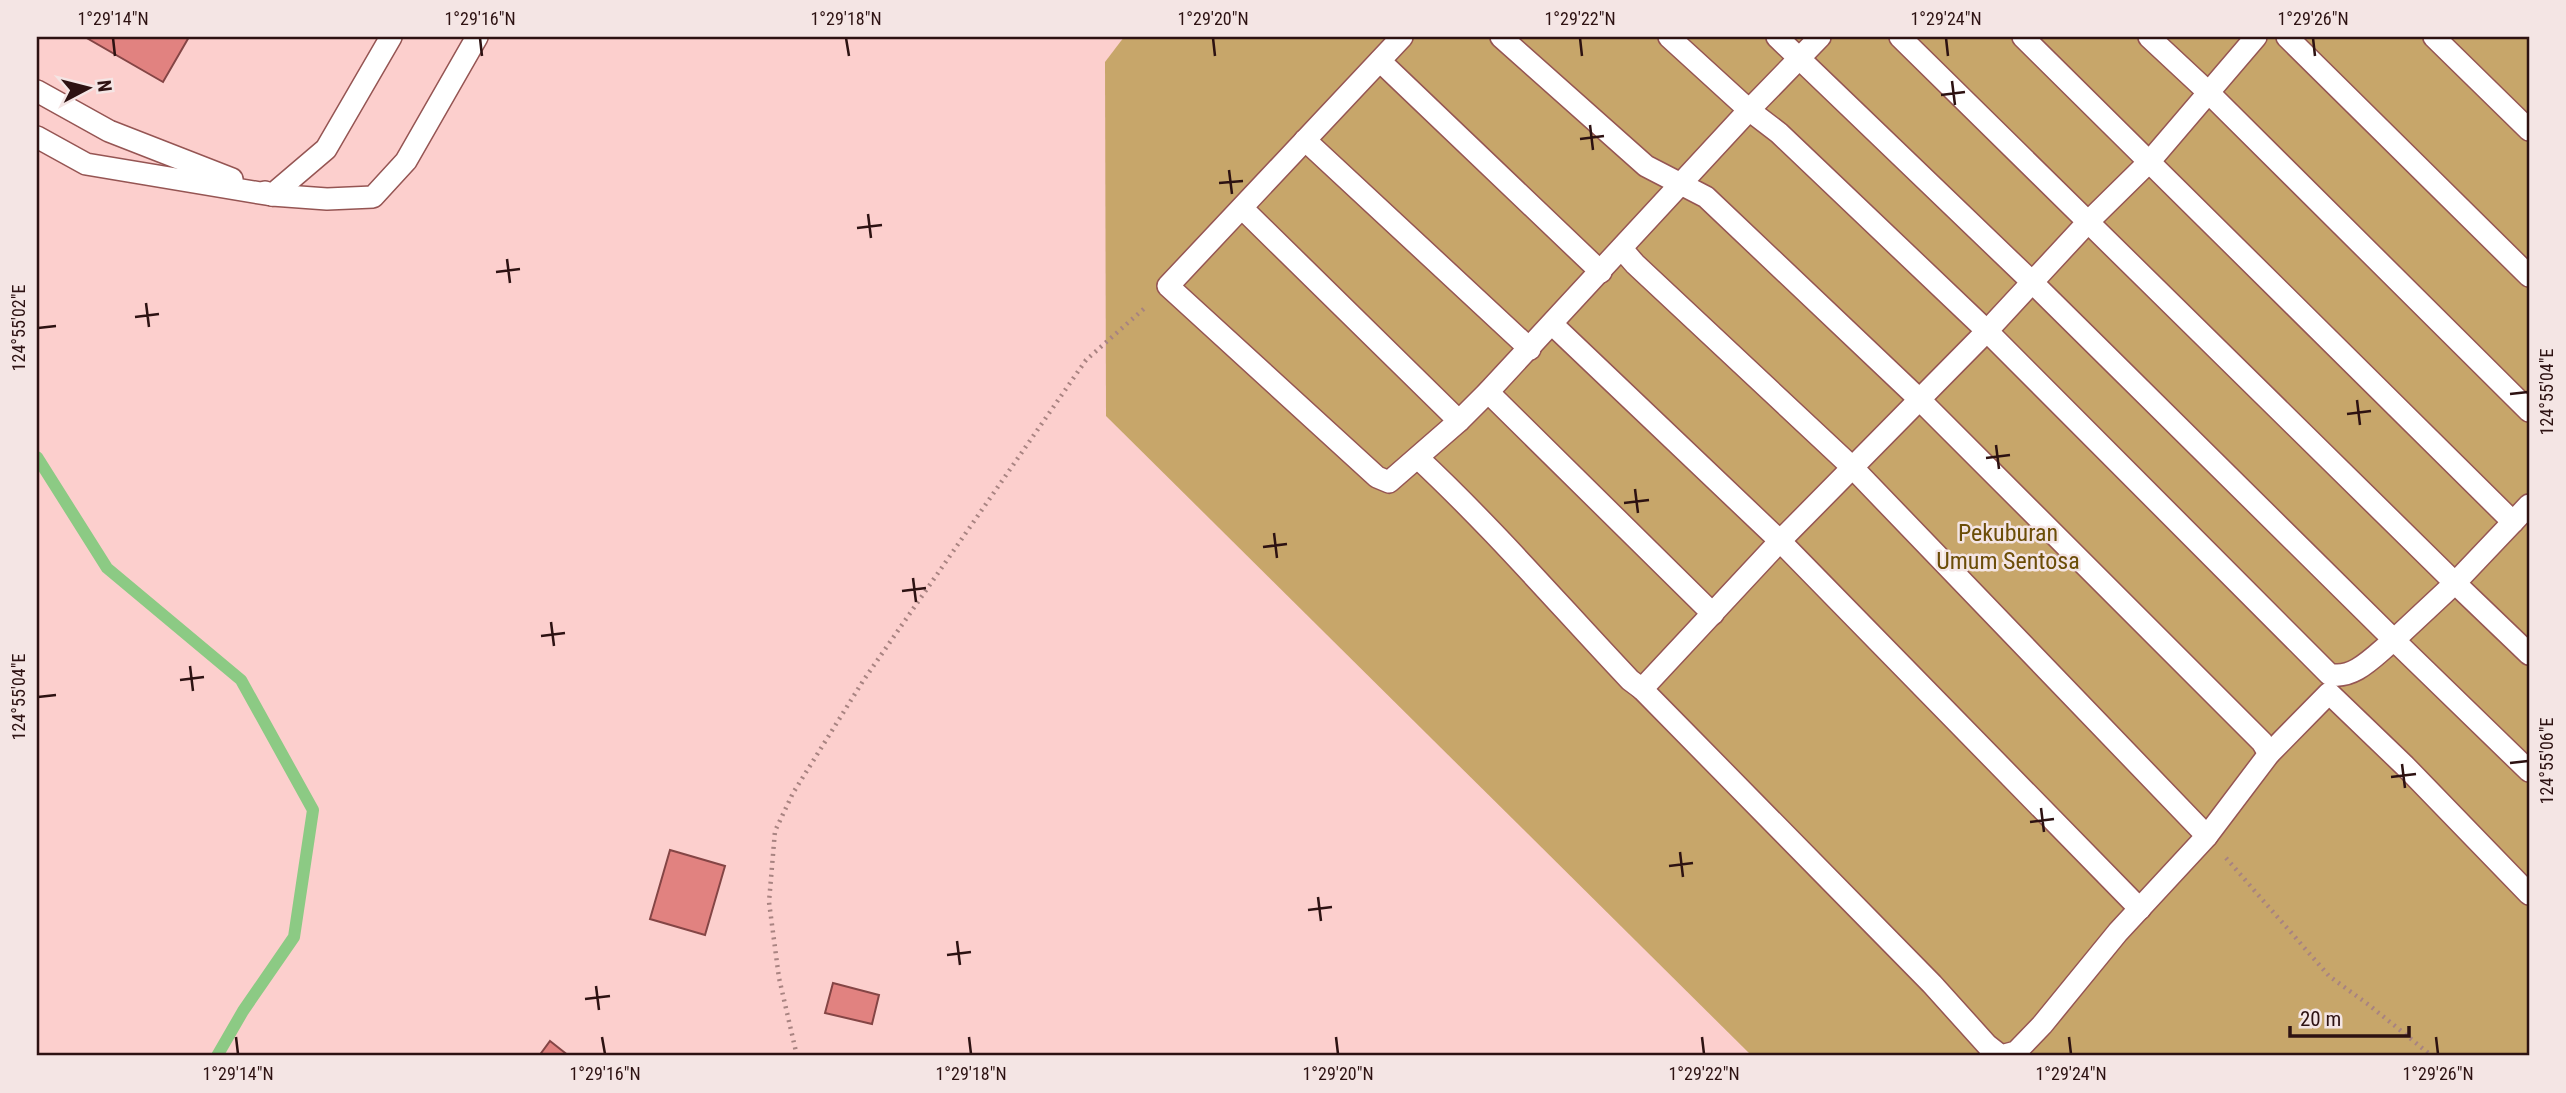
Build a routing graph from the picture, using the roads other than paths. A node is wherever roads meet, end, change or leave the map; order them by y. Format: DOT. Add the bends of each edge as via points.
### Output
graph roads {
  1 [pos="391,37"];
  2 [pos="477,37"];
  3 [pos="1402,37"];
  4 [pos="1501,37"];
  5 [pos="1669,37"];
  6 [pos="1777,37"];
  7 [pos="1820,37"];
  8 [pos="1900,37"];
  9 [pos="2023,37"];
  10 [pos="2149,37"];
  11 [pos="2256,37"];
  12 [pos="2287,37"];
  13 [pos="2434,37"];
  14 [pos="1799,58"];
  15 [pos="1380,61"];
  16 [pos="37,91"];
  17 [pos="2208,92"];
  18 [pos="1749,110"];
  19 [pos="2529,130"];
  20 [pos="37,137"];
  21 [pos="1306,140"];
  22 [pos="2150,161"];
  23 [pos="1679,185"];
  24 [pos="272,195"];
  25 [pos="1242,208"];
  26 [pos="2089,221"];
  27 [pos="1622,249"];
  28 [pos="1601,272"];
  29 [pos="2529,276"];
  30 [pos="2032,282"];
  31 [pos="1552,324"];
  32 [pos="1987,331"];
  33 [pos="1530,349"];
  34 [pos="1488,392"];
  35 [pos="1919,400"];
  36 [pos="2529,411"];
  37 [pos="1459,422"];
  38 [pos="1418,458"];
  39 [pos="1853,468"];
  40 [pos="2529,505"];
  41 [pos="2513,522"];
  42 [pos="1780,541"];
  43 [pos="2455,583"];
  44 [pos="1713,614"];
  45 [pos="2394,640"];
  46 [pos="2529,654"];
  47 [pos="2335,685"];
  48 [pos="1642,689"];
  49 [pos="2269,754"];
  50 [pos="2529,771"];
  51 [pos="2207,836"];
  52 [pos="2529,894"];
  53 [pos="2140,909"];
  1 -- 24 [label="lane" via="326,149"];
  2 -- 24 [label="lane" via="406,161 373,197"];
  3 -- 15 [label="lane"];
  4 -- 23 [label="lane" via="1646,166"];
  5 -- 18 [label="lane"];
  6 -- 14 [label="lane"];
  7 -- 14 [label="lane"];
  8 -- 26 [label="lane"];
  9 -- 22 [label="lane"];
  10 -- 17 [label="lane"];
  11 -- 17 [label="lane"];
  12 -- 29 [label="lane"];
  13 -- 19 [label="lane"];
  14 -- 18 [label="lane"];
  14 -- 30 [label="lane"];
  15 -- 21 [label="lane"];
  15 -- 28 [label="lane"];
  16 -- 24 [label="lane" via="108,131"];
  17 -- 22 [label="lane"];
  17 -- 36 [label="lane"];
  18 -- 23 [label="lane"];
  18 -- 32 [label="lane" via="1789,142"];
  20 -- 24 [label="lane" via="86,164"];
  21 -- 25 [label="lane"];
  21 -- 33 [label="lane"];
  22 -- 26 [label="lane"];
  22 -- 41 [label="lane"];
  23 -- 27 [label="lane"];
  23 -- 35 [label="lane" via="1706,197"];
  25 -- 37 [label="lane"];
  25 -- 38 [label="lane" via="1168,286 1377,477 1389,482"];
  26 -- 30 [label="lane"];
  26 -- 43 [label="lane"];
  27 -- 28 [label="lane"];
  27 -- 39 [label="lane"];
  28 -- 31 [label="lane"];
  30 -- 32 [label="lane"];
  30 -- 45 [label="lane"];
  31 -- 33 [label="lane"];
  31 -- 42 [label="lane"];
  32 -- 35 [label="lane"];
  32 -- 47 [label="lane"];
  33 -- 34 [label="lane"];
  34 -- 37 [label="lane"];
  34 -- 44 [label="lane"];
  35 -- 39 [label="lane"];
  35 -- 49 [label="lane"];
  37 -- 38 [label="lane"];
  38 -- 48 [label="lane"];
  39 -- 42 [label="lane"];
  39 -- 51 [label="lane"];
  40 -- 41 [label="lane"];
  41 -- 43 [label="lane"];
  42 -- 44 [label="lane"];
  42 -- 53 [label="lane"];
  43 -- 45 [label="lane"];
  43 -- 46 [label="lane"];
  44 -- 48 [label="lane"];
  45 -- 47 [label="lane"];
  45 -- 50 [label="lane"];
  47 -- 49 [label="lane"];
  47 -- 52 [label="lane" via="2405,766"];
  48 -- 53 [label="lane" via="2001,1056 2016,1052"];
  49 -- 51 [label="lane"];
  51 -- 53 [label="lane"];
}
